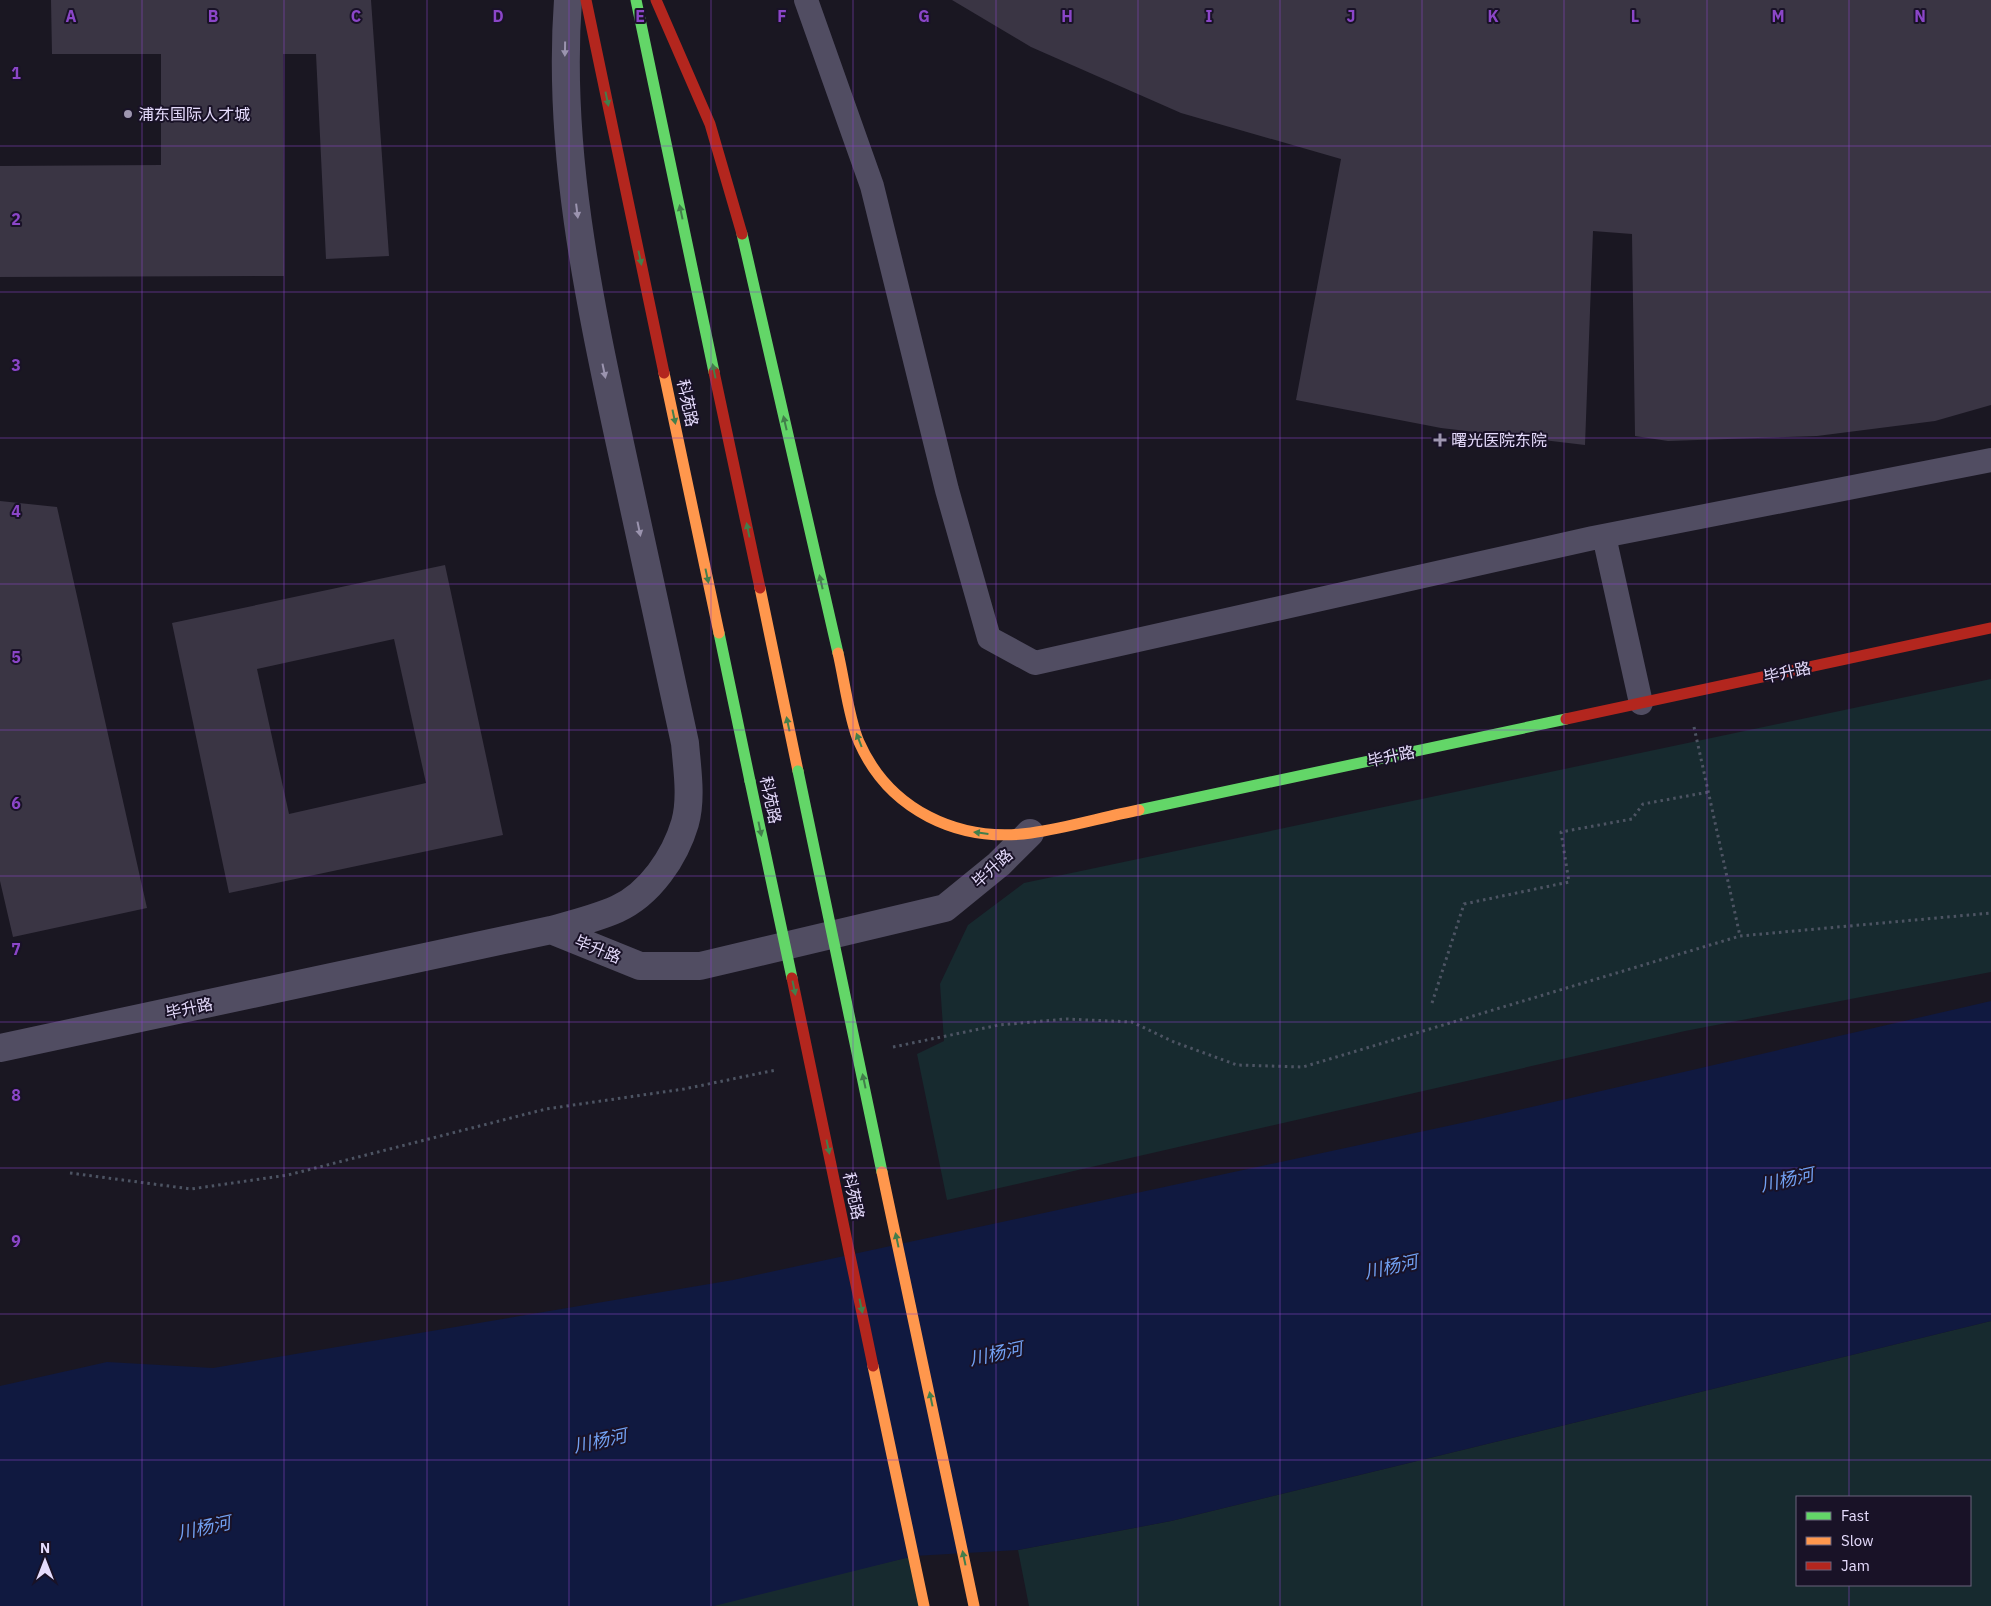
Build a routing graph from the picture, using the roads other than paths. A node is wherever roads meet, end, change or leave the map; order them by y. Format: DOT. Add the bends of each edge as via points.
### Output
graph roads {
  1 [pos="568,0"];
  2 [pos="586,0"];
  3 [pos="636,0"];
  4 [pos="656,0"];
  5 [pos="806,0"];
  6 [pos="1991,460"];
  7 [pos="1604,536"];
  8 [pos="1991,628"];
  9 [pos="1641,703"];
  10 [pos="1030,833"];
  11 [pos="551,930"];
  12 [pos="0,1048"];
  13 [pos="924,1606"];
  14 [pos="974,1606"];
  1 -- 11 [label="street, one-way" via="565,47 568,144 580,239 598,342 685,743 688,786 685,823 670,856 650,886 618,908"];
  2 -- 13 [label="street, 科苑路, one-way, bridge"];
  14 -- 3 [label="street, 科苑路, one-way, bridge"];
  10 -- 4 [label="street, one-way" via="980,834 929,818 897,796 875,773 858,740 739,222 710,124"];
  5 -- 7 [label="lane" via="872,186 946,490 989,638 1035,663"];
  6 -- 7 [label="lane"];
  7 -- 9 [label="lane"];
  8 -- 9 [label="street, 毕升路"];
  9 -- 10 [label="street, 毕升路"];
  10 -- 11 [label="street, 毕升路" via="999,864 945,908 700,966 640,966"];
  11 -- 12 [label="street, 毕升路"];
}
